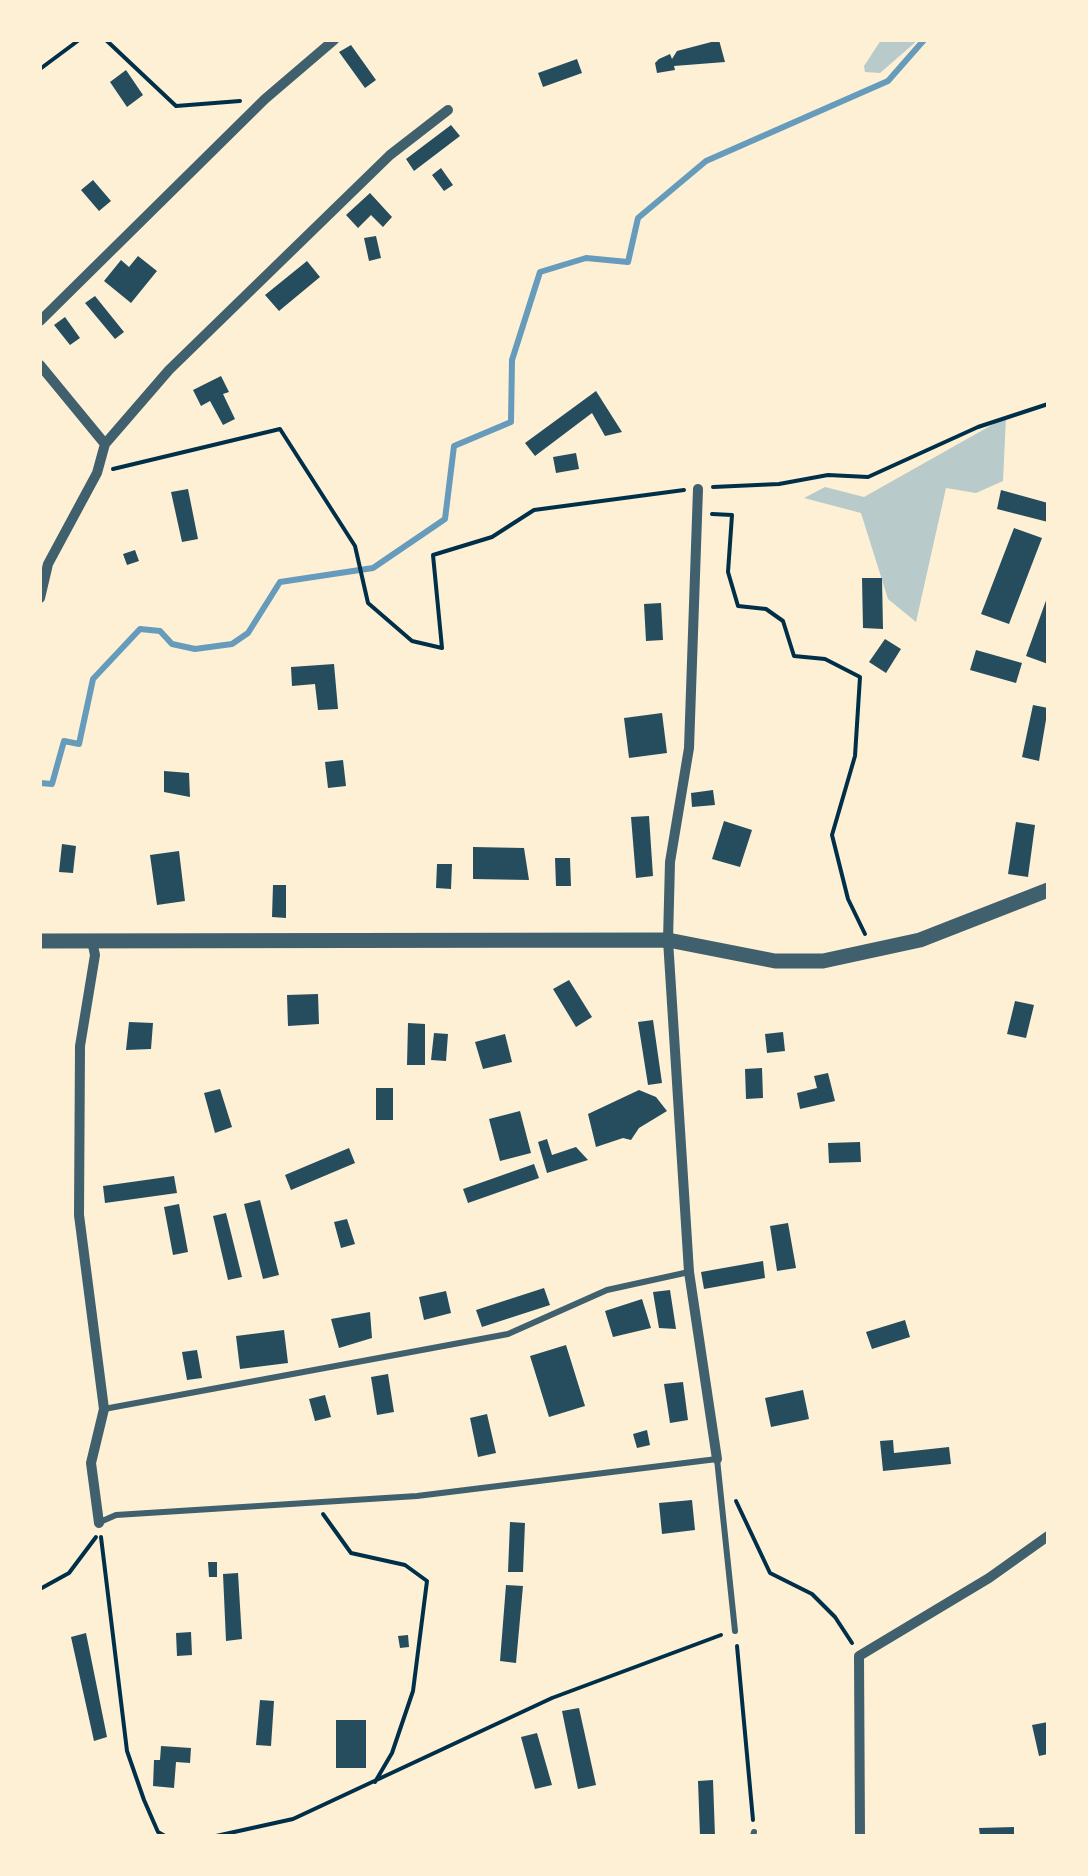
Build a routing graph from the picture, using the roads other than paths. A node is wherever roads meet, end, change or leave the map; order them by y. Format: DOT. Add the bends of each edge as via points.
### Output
graph roads {
  1 [pos="334,40"];
  2 [pos="448,110"];
  3 [pos="40,320"];
  4 [pos="40,364"];
  5 [pos="105,444"];
  6 [pos="698,489"];
  7 [pos="44,565"];
  8 [pos="40,598"];
  9 [pos="1048,890"];
  10 [pos="668,940"];
  11 [pos="40,941"];
  12 [pos="92,941"];
  13 [pos="688,1272"];
  14 [pos="104,1409"];
  15 [pos="717,1459"];
  16 [pos="100,1529"];
  17 [pos="1048,1536"];
  18 [pos="735,1631"];
  19 [pos="860,1836"];
  1 -- 3 [label="street"];
  2 -- 5 [label="street" via="390,155 169,370"];
  4 -- 5 [label="street"];
  5 -- 7 [label="street" via="96,473"];
  6 -- 10 [label="street" via="689,748 670,862"];
  7 -- 8 [label="street"];
  9 -- 10 [label="street" via="920,940 824,961 775,961"];
  10 -- 12 [label="street"];
  10 -- 13 [label="street"];
  11 -- 12 [label="street"];
  12 -- 14 [label="street" via="80,1046 79,1215"];
  13 -- 14 [label="lane" via="607,1290 508,1334"];
  13 -- 15 [label="street"];
  14 -- 16 [label="street" via="91,1463"];
  15 -- 16 [label="lane" via="417,1496 116,1514"];
  15 -- 18 [label="lane"];
  17 -- 19 [label="street" via="859,1656"];
}
